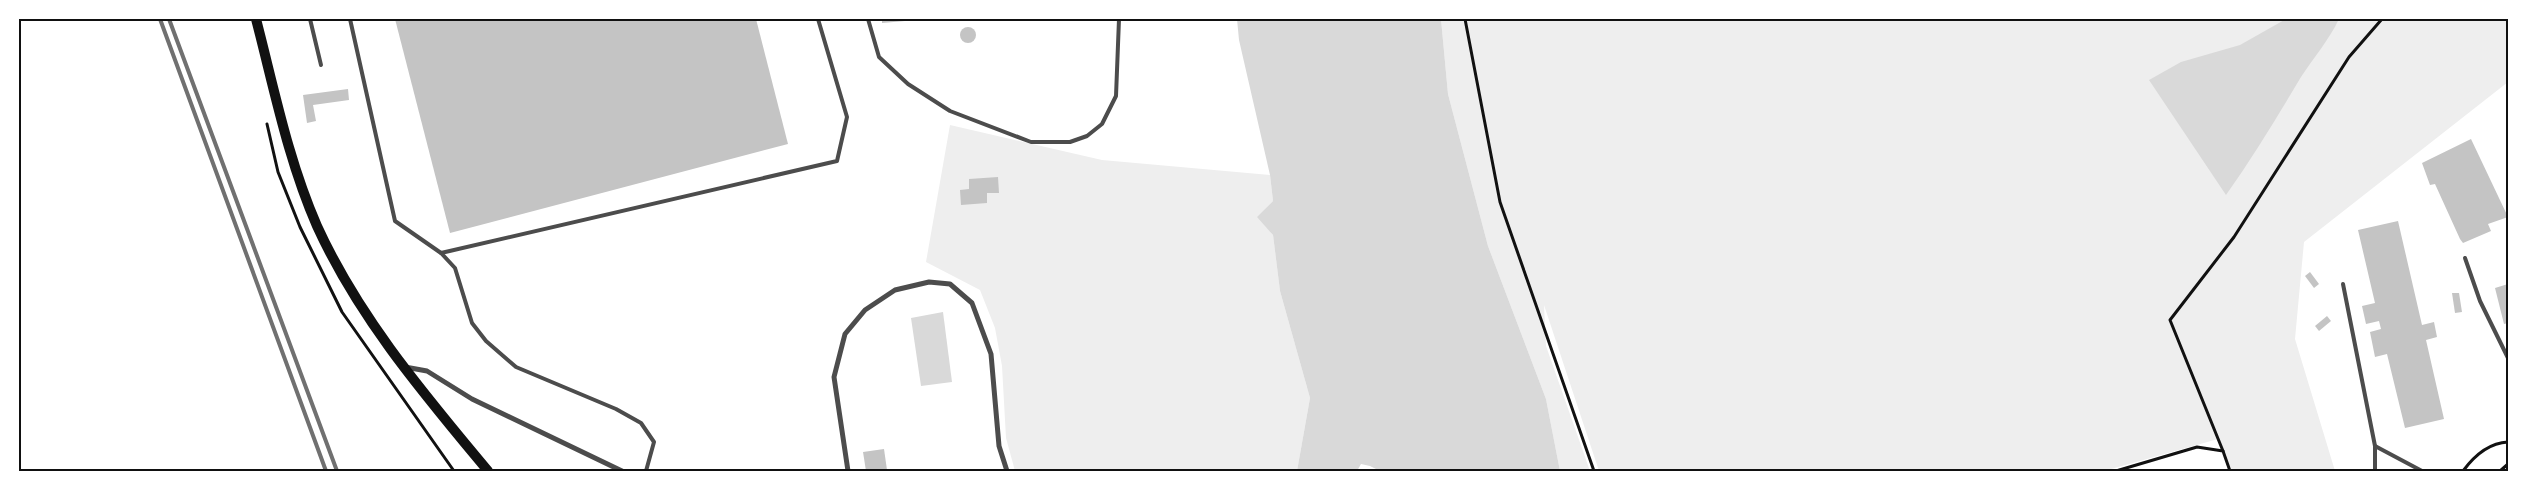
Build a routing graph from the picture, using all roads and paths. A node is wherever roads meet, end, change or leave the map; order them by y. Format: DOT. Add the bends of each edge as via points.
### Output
graph roads {
  1 [pos="256,19"];
  2 [pos="310,19"];
  3 [pos="350,19"];
  4 [pos="818,19"];
  5 [pos="868,19"];
  6 [pos="1119,19"];
  7 [pos="1465,19"];
  8 [pos="2382,19"];
  9 [pos="321,65"];
  10 [pos="441,253"];
  11 [pos="2465,258"];
  12 [pos="2343,284"];
  13 [pos="2508,358"];
  14 [pos="401,366"];
  15 [pos="2508,442"];
  16 [pos="2375,446"];
  17 [pos="2223,451"];
  18 [pos="2508,464"];
  19 [pos="488,471"];
  20 [pos="622,471"];
  21 [pos="646,471"];
  22 [pos="848,471"];
  23 [pos="1008,471"];
  24 [pos="1594,471"];
  25 [pos="2116,471"];
  26 [pos="2230,471"];
  27 [pos="2376,471"];
  28 [pos="2422,471"];
  29 [pos="2463,471"];
  30 [pos="2500,471"];
  1 -- 14 [label="main road" via="289,148 317,226 357,302"];
  2 -- 9 [label="lane"];
  3 -- 10 [label="lane" via="394,221"];
  4 -- 10 [label="lane" via="847,117 837,161"];
  5 -- 6 [label="lane" via="880,57 908,84 950,111 1031,142 1070,142 1086,136 1102,124 1116,96"];
  7 -- 24 [label="path" via="1500,202"];
  8 -- 17 [label="path" via="2349,57 2234,237 2170,320"];
  10 -- 21 [label="lane" via="456,268 472,322 486,341 516,367 616,409 641,423 654,442"];
  11 -- 13 [label="lane" via="2480,301"];
  12 -- 16 [label="lane"];
  14 -- 19 [label="main road"];
  14 -- 20 [label="street" via="426,371 472,399"];
  15 -- 29 [label="path" via="2478,453"];
  16 -- 27 [label="lane"];
  16 -- 28 [label="lane"];
  17 -- 25 [label="path" via="2197,447"];
  17 -- 26 [label="path"];
  18 -- 30 [label="path"];
  22 -- 23 [label="street" via="834,377 845,334 865,310 895,290 929,282 950,284 972,303 991,354 999,446"];
}
